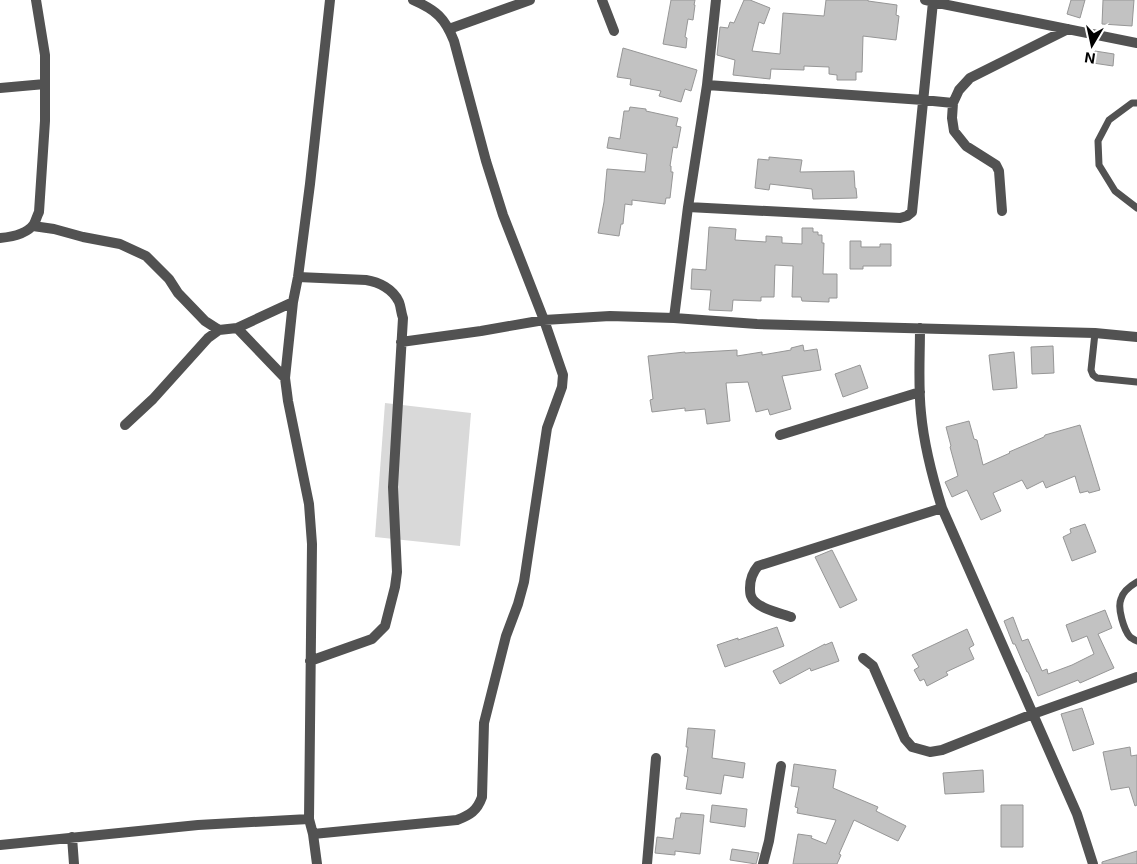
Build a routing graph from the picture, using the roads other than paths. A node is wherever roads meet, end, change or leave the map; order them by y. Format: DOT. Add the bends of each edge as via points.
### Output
graph roads {
  1 [pos="36,0"];
  2 [pos="330,0"];
  3 [pos="413,0"];
  4 [pos="530,0"];
  5 [pos="602,0"];
  6 [pos="716,0"];
  7 [pos="929,1"];
  8 [pos="975,5"];
  9 [pos="449,29"];
  10 [pos="1068,29"];
  11 [pos="614,31"];
  12 [pos="1137,43"];
  13 [pos="45,84"];
  14 [pos="707,85"];
  15 [pos="0,88"];
  16 [pos="923,100"];
  17 [pos="953,103"];
  18 [pos="1137,103"];
  19 [pos="688,208"];
  20 [pos="1137,208"];
  21 [pos="1002,211"];
  22 [pos="33,226"];
  23 [pos="0,238"];
  24 [pos="298,277"];
  25 [pos="293,302"];
  26 [pos="674,318"];
  27 [pos="544,320"];
  28 [pos="237,328"];
  29 [pos="920,328"];
  30 [pos="219,330"];
  31 [pos="1095,333"];
  32 [pos="1137,337"];
  33 [pos="401,342"];
  34 [pos="285,378"];
  35 [pos="1137,382"];
  36 [pos="920,392"];
  37 [pos="125,426"];
  38 [pos="780,435"];
  39 [pos="942,508"];
  40 [pos="1137,582"];
  41 [pos="792,618"];
  42 [pos="1137,641"];
  43 [pos="864,658"];
  44 [pos="310,661"];
  45 [pos="1137,677"];
  46 [pos="1033,714"];
  47 [pos="656,758"];
  48 [pos="780,766"];
  49 [pos="309,820"];
  50 [pos="313,834"];
  51 [pos="72,837"];
  52 [pos="0,845"];
  53 [pos="74,864"];
  54 [pos="317,864"];
  55 [pos="647,864"];
  56 [pos="763,864"];
  57 [pos="1093,864"];
  1 -- 13 [label="street" via="45,55"];
  2 -- 24 [label="street"];
  3 -- 9 [label="street" via="442,18"];
  4 -- 9 [label="street"];
  5 -- 11 [label="street"];
  6 -- 14 [label="street"];
  7 -- 8 [label="street"];
  7 -- 16 [label="street"];
  8 -- 10 [label="street"];
  9 -- 27 [label="street" via="503,215"];
  10 -- 12 [label="street"];
  10 -- 17 [label="street" via="970,78 958,90"];
  13 -- 15 [label="street"];
  13 -- 22 [label="street" via="39,212"];
  14 -- 16 [label="street"];
  14 -- 19 [label="street"];
  16 -- 17 [label="street"];
  16 -- 19 [label="street" via="912,212 907,216"];
  17 -- 21 [label="street" via="954,131 966,146 996,164"];
  18 -- 20 [label="lane" via="1132,103 1109,120 1098,141 1099,165 1115,191"];
  19 -- 26 [label="street"];
  22 -- 23 [label="street" via="14,236"];
  22 -- 30 [label="street" via="120,244 146,256 205,321"];
  24 -- 25 [label="street"];
  24 -- 33 [label="street" via="366,280 384,286 398,302 403,318"];
  25 -- 28 [label="street"];
  25 -- 34 [label="street"];
  26 -- 27 [label="street" via="610,316"];
  26 -- 29 [label="street" via="757,324"];
  27 -- 33 [label="street"];
  27 -- 50 [label="street" via="563,375 562,386 547,428 520,597 506,636 484,724 482,797 479,805 466,817 457,820"];
  28 -- 30 [label="street"];
  28 -- 34 [label="street"];
  29 -- 31 [label="street"];
  29 -- 36 [label="street"];
  30 -- 37 [label="street"];
  31 -- 32 [label="street"];
  31 -- 35 [label="lane" via="1092,375"];
  33 -- 44 [label="street" via="393,487 397,572 385,626 372,639"];
  34 -- 44 [label="street" via="309,504 312,544"];
  36 -- 38 [label="street"];
  36 -- 39 [label="street" via="931,473"];
  39 -- 41 [label="street" via="758,566 753,572 750,597 767,609"];
  39 -- 46 [label="street"];
  40 -- 42 [label="lane" via="1123,593 1120,602 1121,618 1129,636"];
  43 -- 46 [label="street" via="872,666 905,739 912,746 930,752"];
  44 -- 49 [label="street"];
  45 -- 46 [label="street"];
  46 -- 57 [label="street" via="1077,814"];
  47 -- 55 [label="street"];
  48 -- 56 [label="street"];
  49 -- 50 [label="street"];
  49 -- 51 [label="street" via="198,825"];
  50 -- 54 [label="street"];
  51 -- 52 [label="street"];
  51 -- 53 [label="street"];
}
